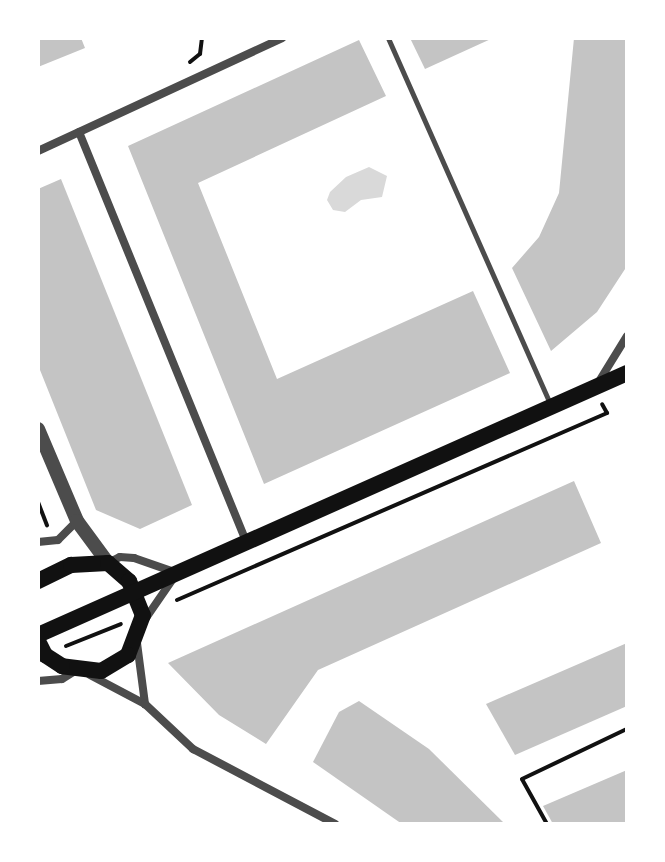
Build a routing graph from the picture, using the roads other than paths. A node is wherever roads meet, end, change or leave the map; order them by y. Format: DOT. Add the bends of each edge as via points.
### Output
graph roads {
  1 [pos="282,38"];
  2 [pos="388,38"];
  3 [pos="79,132"];
  4 [pos="38,151"];
  5 [pos="627,336"];
  6 [pos="627,373"];
  7 [pos="595,389"];
  8 [pos="552,408"];
  9 [pos="38,429"];
  10 [pos="77,521"];
  11 [pos="38,542"];
  12 [pos="247,544"];
  13 [pos="108,563"];
  14 [pos="177,573"];
  15 [pos="38,581"];
  16 [pos="136,591"];
  17 [pos="145,616"];
  18 [pos="38,635"];
  19 [pos="137,643"];
  20 [pos="42,648"];
  21 [pos="81,672"];
  22 [pos="38,681"];
  23 [pos="145,704"];
  24 [pos="335,824"];
  1 -- 3 [label="street"];
  2 -- 8 [label="lane"];
  3 -- 4 [label="street"];
  3 -- 12 [label="street"];
  5 -- 7 [label="street"];
  6 -- 7 [label="main road"];
  7 -- 8 [label="main road"];
  8 -- 12 [label="main road"];
  9 -- 10 [label="street"];
  10 -- 11 [label="street" via="58,540"];
  10 -- 13 [label="street"];
  12 -- 14 [label="main road"];
  13 -- 14 [label="street" via="134,558"];
  13 -- 15 [label="main road" via="71,565"];
  13 -- 16 [label="main road"];
  14 -- 16 [label="main road"];
  14 -- 17 [label="street"];
  16 -- 17 [label="main road"];
  16 -- 18 [label="main road"];
  17 -- 19 [label="main road"];
  19 -- 21 [label="main road" via="116,665"];
  19 -- 23 [label="street"];
  20 -- 21 [label="main road"];
  21 -- 22 [label="street"];
  21 -- 23 [label="street"];
  23 -- 24 [label="street" via="193,749"];
}
